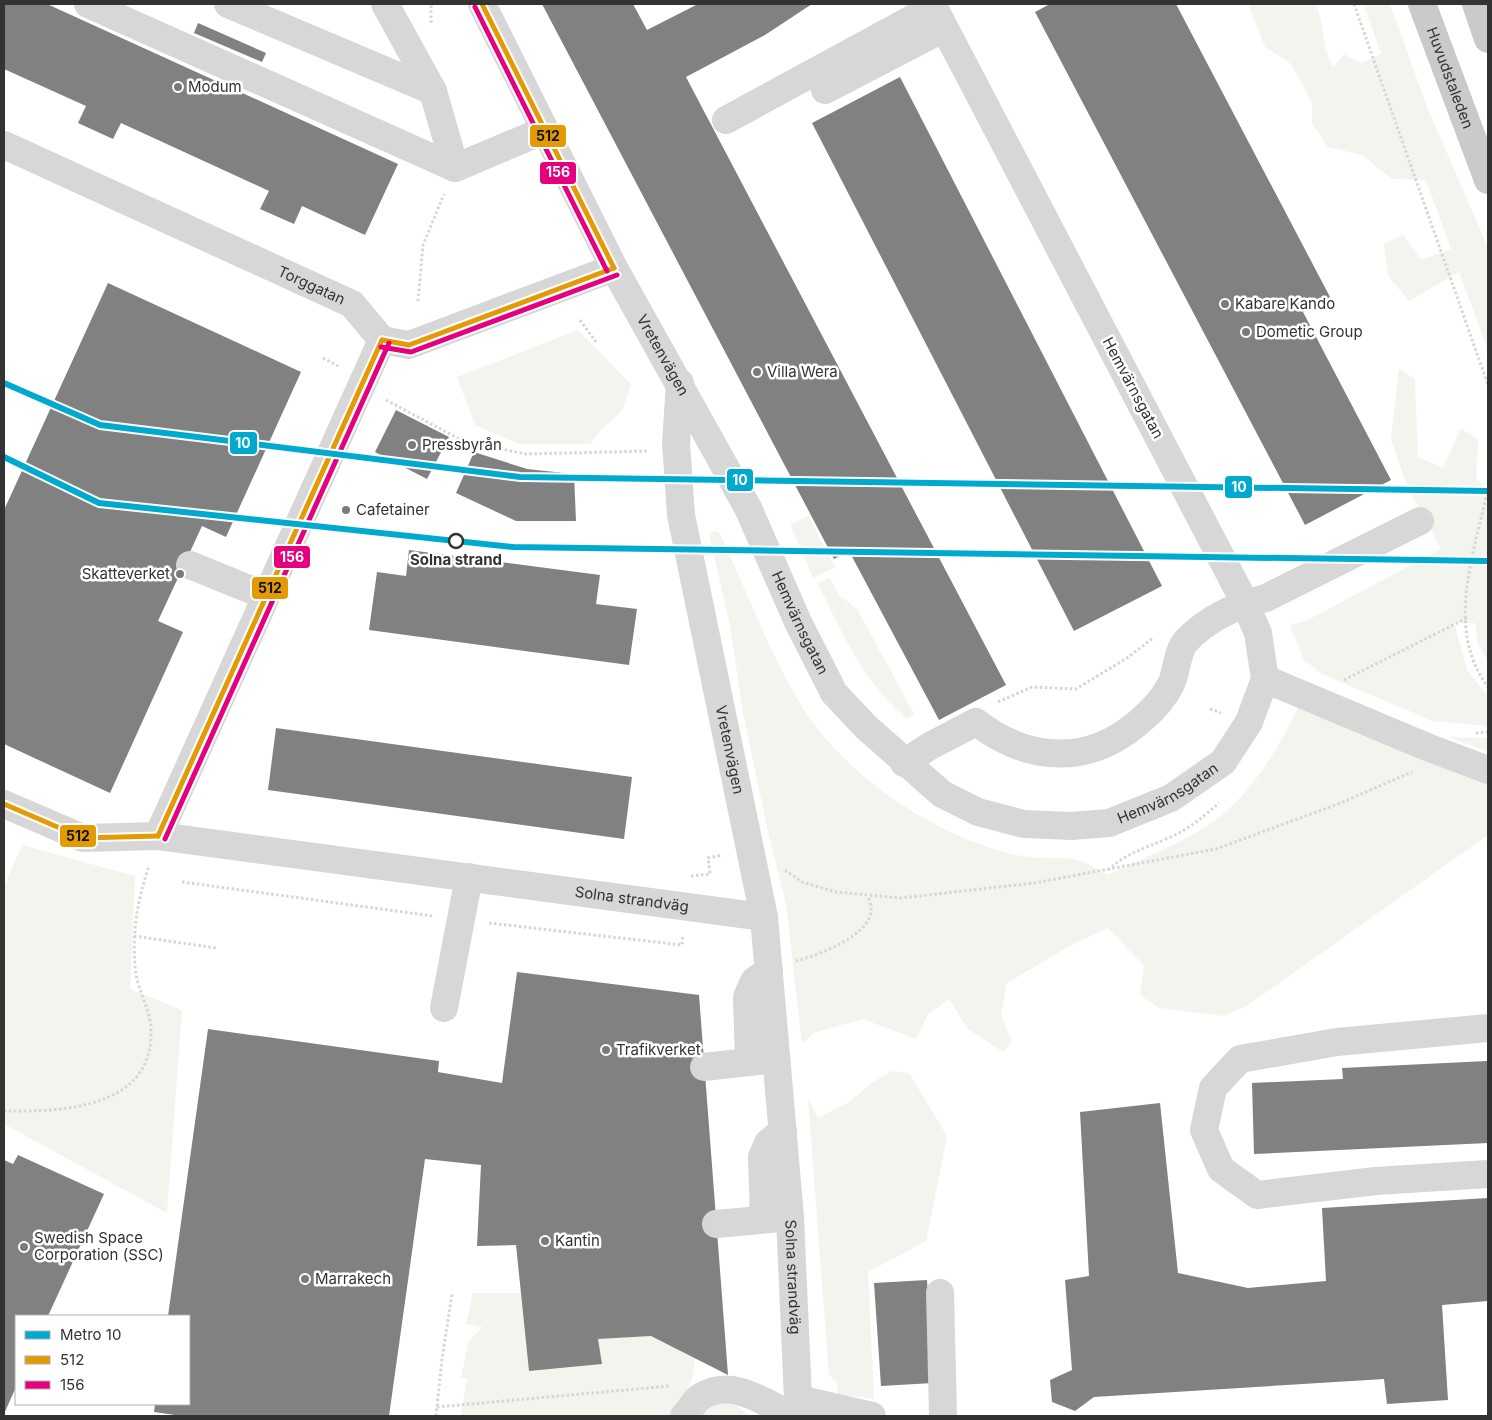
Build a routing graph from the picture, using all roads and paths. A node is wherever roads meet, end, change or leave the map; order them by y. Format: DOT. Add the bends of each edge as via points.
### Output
graph roads {
  1 [pos="88,4"];
  2 [pos="228,4"];
  3 [pos="385,4"];
  4 [pos="482,4"];
  5 [pos="1354,4"];
  6 [pos="1422,4"];
  7 [pos="1476,4"];
  8 [pos="937,13"];
  9 [pos="1488,39"];
  10 [pos="825,90"];
  11 [pos="433,91"];
  12 [pos="726,120"];
  13 [pos="545,130"];
  14 [pos="4,145"];
  15 [pos="455,168"];
  16 [pos="1488,180"];
  17 [pos="614,268"];
  18 [pos="418,301"];
  19 [pos="580,320"];
  20 [pos="382,340"];
  21 [pos="596,342"];
  22 [pos="680,383"];
  23 [pos="1488,386"];
  24 [pos="384,399"];
  25 [pos="649,451"];
  26 [pos="1488,488"];
  27 [pos="1420,521"];
  28 [pos="190,565"];
  29 [pos="266,596"];
  30 [pos="1245,603"];
  31 [pos="1466,618"];
  32 [pos="1156,636"];
  33 [pos="1265,679"];
  34 [pos="1338,683"];
  35 [pos="1488,687"];
  36 [pos="989,707"];
  37 [pos="904,763"];
  38 [pos="1419,768"];
  39 [pos="1488,770"];
  40 [pos="4,804"];
  41 [pos="158,836"];
  42 [pos="708,858"];
  43 [pos="782,867"];
  44 [pos="469,877"];
  45 [pos="684,877"];
  46 [pos="868,896"];
  47 [pos="764,917"];
  48 [pos="134,936"];
  49 [pos="216,948"];
  50 [pos="769,970"];
  51 [pos="444,1008"];
  52 [pos="1488,1028"];
  53 [pos="776,1060"];
  54 [pos="749,1062"];
  55 [pos="704,1067"];
  56 [pos="4,1111"];
  57 [pos="1488,1174"];
  58 [pos="777,1218"];
  59 [pos="716,1224"];
  60 [pos="940,1293"];
  61 [pos="452,1294"];
  62 [pos="672,1385"];
  63 [pos="437,1407"];
  64 [pos="791,1409"];
  65 [pos="436,1416"];
  66 [pos="684,1416"];
  67 [pos="872,1416"];
  68 [pos="943,1416"];
  1 -- 15 [label="street"];
  2 -- 11 [label="street"];
  3 -- 11 [label="street"];
  4 -- 13 [label="street, Vretenvägen"];
  5 -- 23 [label="path"];
  6 -- 16 [label="main road, Huvudstaleden"];
  7 -- 9 [label="main road"];
  8 -- 10 [label="street"];
  8 -- 12 [label="street"];
  8 -- 30 [label="street, Hemvärnsgatan"];
  11 -- 15 [label="street"];
  13 -- 15 [label="street"];
  13 -- 17 [label="street, Vretenvägen"];
  14 -- 20 [label="street, Torggatan" via="352,304"];
  15 -- 18 [label="path" via="423,245"];
  17 -- 20 [label="street" via="409,345"];
  17 -- 22 [label="street, Vretenvägen"];
  19 -- 21 [label="path"];
  20 -- 29 [label="street"];
  22 -- 37 [label="street, Hemvärnsgatan" via="748,508 798,622 834,693"];
  22 -- 47 [label="street, Vretenvägen" via="676,443 681,515"];
  24 -- 25 [label="path" via="465,442 508,451 526,454"];
  26 -- 31 [label="path" via="1465,587"];
  27 -- 30 [label="street" via="1266,598"];
  28 -- 29 [label="street"];
  29 -- 41 [label="street"];
  30 -- 33 [label="street, Hemvärnsgatan" via="1258,633"];
  30 -- 37 [label="street" via="1216,617 1185,642 1171,684 1151,712 1128,732 1098,748 1074,754 1046,753 996,737 976,722"];
  31 -- 34 [label="path"];
  31 -- 35 [label="path" via="1468,644"];
  32 -- 36 [label="path" via="1076,689 1032,686"];
  33 -- 37 [label="street, Hemvärnsgatan" via="1248,722 1222,762 1171,798 1109,823 1071,826 1024,824 978,812 942,794"];
  33 -- 39 [label="street"];
  38 -- 46 [label="path" via="1338,804 1216,849 1034,883 940,895"];
  40 -- 41 [label="street, Solna strandväg" via="83,838"];
  41 -- 44 [label="street, Solna strandväg"];
  41 -- 48 [label="path" via="140,896"];
  42 -- 45 [label="path" via="710,874"];
  43 -- 46 [label="path" via="802,882 836,892"];
  44 -- 47 [label="street, Solna strandväg"];
  44 -- 51 [label="street"];
  46 -- 50 [label="path" via="872,912 865,924 848,938 834,948"];
  47 -- 50 [label="street, Solna strandväg"];
  48 -- 49 [label="path"];
  48 -- 56 [label="path" via="139,991 148,1012 151,1032 147,1058 137,1079 123,1091 73,1107 31,1112"];
  50 -- 53 [label="street, Solna strandväg"];
  50 -- 54 [label="street" via="754,981 747,997"];
  52 -- 57 [label="street" via="1337,1042 1240,1060 1213,1088 1204,1130 1222,1169 1256,1195 1376,1181"];
  53 -- 54 [label="street"];
  53 -- 58 [label="street, Solna strandväg" via="783,1131"];
  54 -- 55 [label="street"];
  58 -- 59 [label="street"];
  58 -- 64 [label="street, Solna strandväg"];
  60 -- 68 [label="street"];
  61 -- 63 [label="path"];
  62 -- 63 [label="path"];
  63 -- 65 [label="path"];
  64 -- 66 [label="street" via="720,1379"];
  64 -- 67 [label="street"];
}
